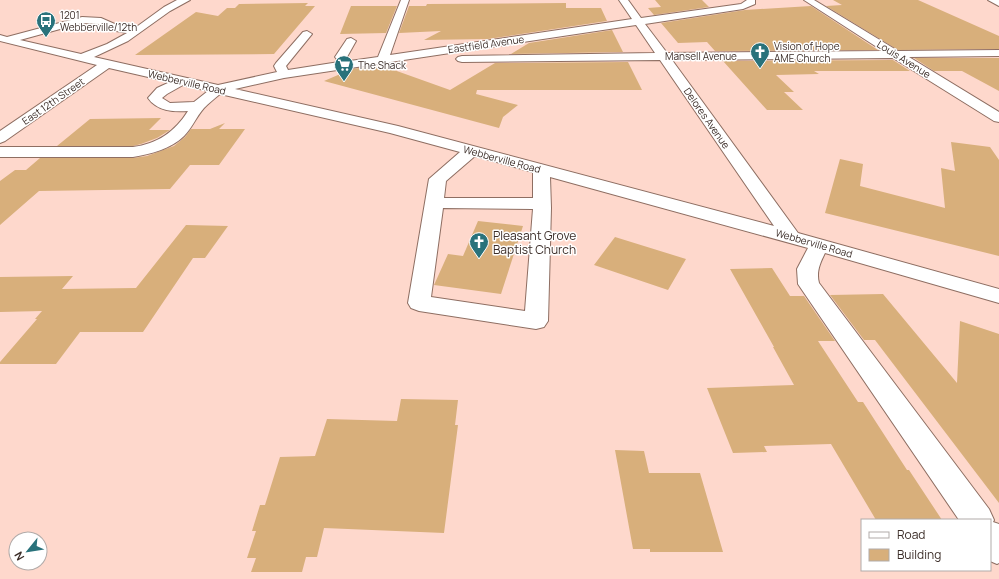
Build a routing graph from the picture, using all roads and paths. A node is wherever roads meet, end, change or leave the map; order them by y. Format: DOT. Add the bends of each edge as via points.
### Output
graph roads {
  1 [pos="186,0"];
  2 [pos="405,0"];
  3 [pos="623,0"];
  4 [pos="751,0"];
  5 [pos="808,0"];
  6 [pos="992,0"];
  7 [pos="999,3"];
  8 [pos="138,16"];
  9 [pos="156,17"];
  10 [pos="116,18"];
  11 [pos="101,21"];
  12 [pos="639,21"];
  13 [pos="137,31"];
  14 [pos="307,34"];
  15 [pos="4,39"];
  16 [pos="351,41"];
  17 [pos="488,44"];
  18 [pos="999,54"];
  19 [pos="898,55"];
  20 [pos="664,57"];
  21 [pos="82,58"];
  22 [pos="523,58"];
  23 [pos="383,59"];
  24 [pos="107,64"];
  25 [pos="346,64"];
  26 [pos="284,74"];
  27 [pos="181,81"];
  28 [pos="218,89"];
  29 [pos="198,106"];
  30 [pos="999,118"];
  31 [pos="0,138"];
  32 [pos="471,150"];
  33 [pos="0,152"];
  34 [pos="542,170"];
  35 [pos="434,203"];
  36 [pos="542,204"];
  37 [pos="791,237"];
  38 [pos="820,245"];
  39 [pos="999,296"];
  40 [pos="977,519"];
  1 -- 9 [label="street, East 12th Street"];
  2 -- 23 [label="street"];
  3 -- 12 [label="street, Delores Avenue"];
  4 -- 12 [label="street, Eastfield Avenue" via="752,2 744,6"];
  5 -- 19 [label="street, Louis Avenue"];
  6 -- 7 [label="street"];
  8 -- 9 [label="street"];
  9 -- 13 [label="street, East 12th Street"];
  10 -- 11 [label="street"];
  11 -- 13 [label="street" via="115,28"];
  11 -- 15 [label="street" via="82,20"];
  12 -- 17 [label="street, Eastfield Avenue"];
  12 -- 20 [label="street, Delores Avenue"];
  13 -- 21 [label="street, East 12th Street" via="104,50"];
  14 -- 26 [label="street" via="280,66"];
  15 -- 21 [label="street, Webberville Road"];
  16 -- 25 [label="street" via="341,57"];
  17 -- 22 [label="street, Mansell Avenue" via="498,52"];
  17 -- 23 [label="street, Eastfield Avenue"];
  18 -- 19 [label="street, Mansell Avenue"];
  19 -- 20 [label="street, Mansell Avenue"];
  19 -- 30 [label="street, Louis Avenue"];
  20 -- 22 [label="street, Mansell Avenue"];
  20 -- 37 [label="street, Delores Avenue"];
  21 -- 24 [label="street, Webberville Road"];
  22 -- 23 [label="street, Mansell Avenue"];
  23 -- 25 [label="street, Eastfield Avenue"];
  24 -- 27 [label="street, Webberville Road"];
  24 -- 31 [label="street, East 12th Street"];
  25 -- 26 [label="street, Eastfield Avenue"];
  26 -- 28 [label="street, Eastfield Avenue"];
  27 -- 28 [label="street, Webberville Road"];
  27 -- 29 [label="street" via="162,91 155,98 166,106"];
  28 -- 29 [label="street"];
  28 -- 32 [label="street, Webberville Road" via="393,129"];
  29 -- 33 [label="street" via="178,134 147,150"];
  32 -- 34 [label="street, Webberville Road"];
  32 -- 35 [label="street" via="438,179"];
  34 -- 36 [label="street"];
  34 -- 37 [label="street, Webberville Road"];
  35 -- 36 [label="street"];
  35 -- 36 [label="street" via="419,303 536,321"];
  37 -- 38 [label="street, Webberville Road"];
  38 -- 39 [label="street, Webberville Road"];
  38 -- 40 [label="street" via="807,268 806,277 809,284"];
}
